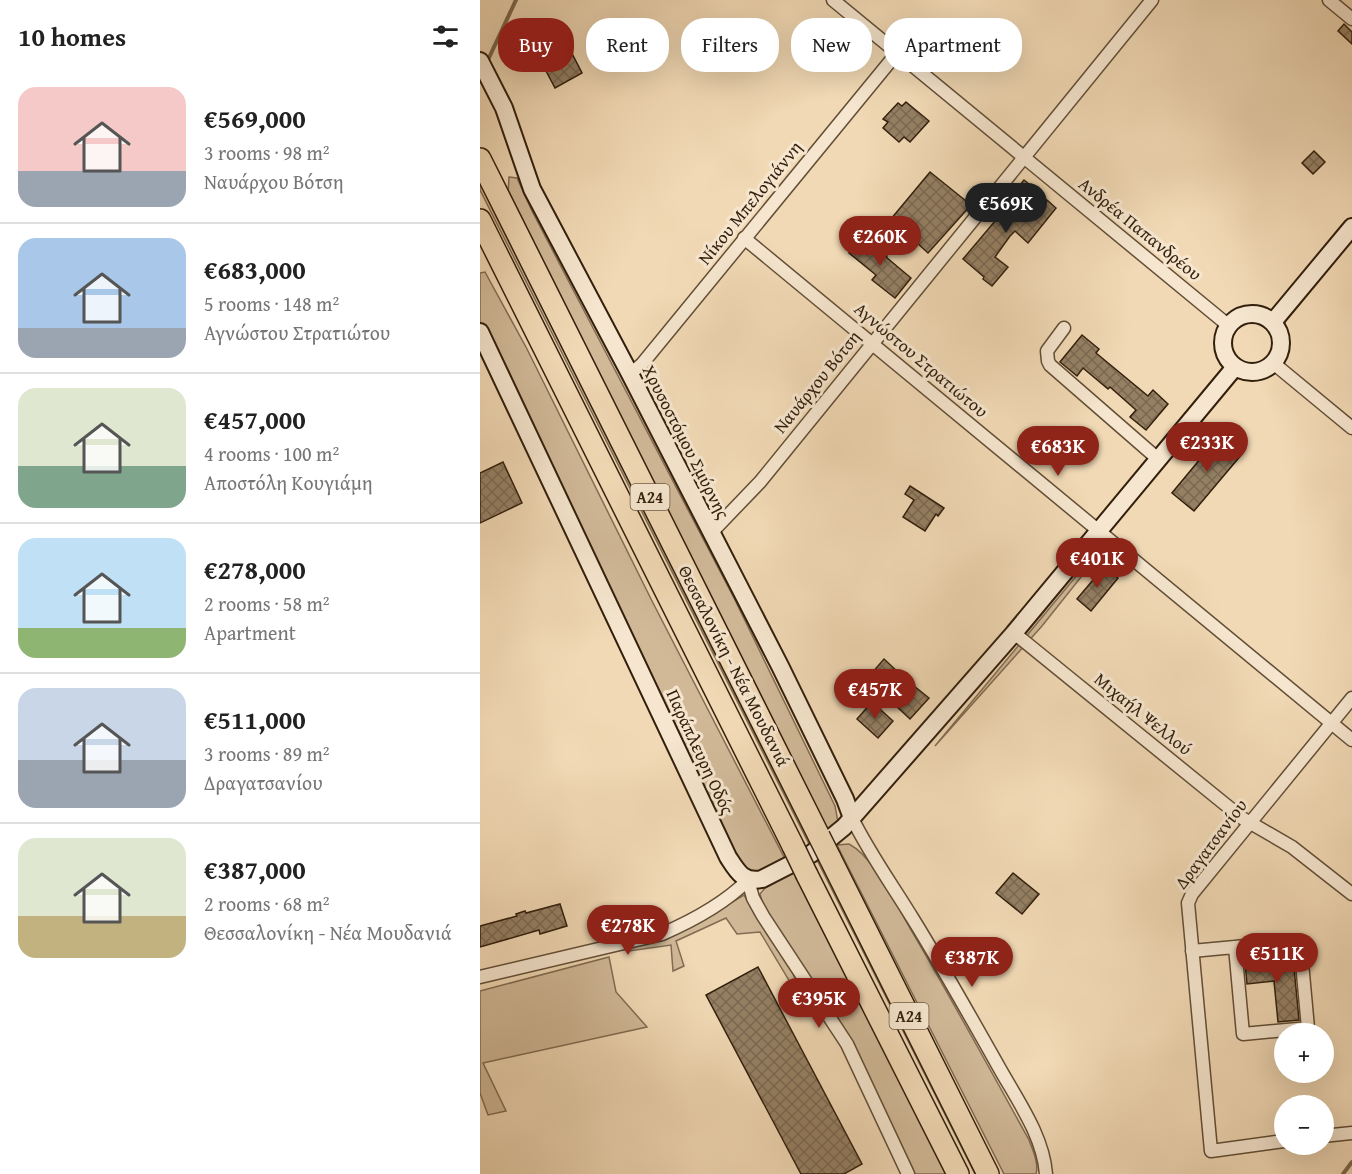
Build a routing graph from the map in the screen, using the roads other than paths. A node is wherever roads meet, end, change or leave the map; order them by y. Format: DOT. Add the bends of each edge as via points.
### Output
graph roads {
  1 [pos="833,0"];
  2 [pos="1152,0"];
  3 [pos="1329,0"];
  4 [pos="1352,19"];
  5 [pos="884,42"];
  6 [pos="481,62"];
  7 [pos="884,69"];
  8 [pos="920,72"];
  9 [pos="1025,158"];
  10 [pos="480,159"];
  11 [pos="480,220"];
  12 [pos="1352,227"];
  13 [pos="744,238"];
  14 [pos="1273,322"];
  15 [pos="1229,326"];
  16 [pos="1064,328"];
  17 [pos="480,332"];
  18 [pos="871,343"];
  19 [pos="1272,362"];
  20 [pos="1235,367"];
  21 [pos="630,374"];
  22 [pos="1352,428"];
  23 [pos="1158,459"];
  24 [pos="1099,530"];
  25 [pos="711,533"];
  26 [pos="1014,633"];
  27 [pos="1352,698"];
  28 [pos="1332,723"];
  29 [pos="1352,740"];
  30 [pos="871,797"];
  31 [pos="845,799"];
  32 [pos="852,818"];
  33 [pos="1249,823"];
  34 [pos="748,880"];
  35 [pos="1352,894"];
  36 [pos="1235,947"];
  37 [pos="1192,951"];
  38 [pos="480,977"];
  39 [pos="1352,1133"];
  40 [pos="1334,1135"];
  41 [pos="1274,1143"];
  42 [pos="908,1174"];
  43 [pos="958,1174"];
  44 [pos="988,1174"];
  45 [pos="1046,1174"];
  1 -- 5 [label="street, Ανδρέα Παπανδρέου"];
  2 -- 9 [label="street, Ναυάρχου Βότση"];
  3 -- 4 [label="street"];
  6 -- 21 [label="street, Χρυσοστόμου Σμύρνης" via="511,127 532,189"];
  7 -- 13 [label="street, Νίκου Μπελογιάννη"];
  8 -- 9 [label="street, Ανδρέα Παπανδρέου"];
  9 -- 15 [label="street, Ανδρέα Παπανδρέου"];
  9 -- 18 [label="street, Ναυάρχου Βότση"];
  10 -- 44 [label="highway, Θεσσαλονίκη - Νέα Μουδανιά / Α24, bridge"];
  11 -- 43 [label="highway, Θεσσαλονίκη - Νέα Μουδανιά / Α24, bridge"];
  12 -- 14 [label="street"];
  13 -- 18 [label="street, Αγνώστου Στρατιώτου"];
  13 -- 21 [label="street, Νίκου Μπελογιάννη"];
  14 -- 15 [label="street" via="1254,314"];
  14 -- 19 [label="street" via="1281,338"];
  15 -- 20 [label="street" via="1224,351"];
  16 -- 23 [label="street" via="1047,351 1050,365"];
  17 -- 34 [label="street, Παράπλευρη Οδός" via="725,850 740,876"];
  18 -- 24 [label="street, Αγνώστου Στρατιώτου"];
  18 -- 25 [label="street, Ναυάρχου Βότση" via="760,482"];
  19 -- 20 [label="street" via="1257,371"];
  19 -- 22 [label="street"];
  20 -- 23 [label="street"];
  21 -- 25 [label="street, Χρυσοστόμου Σμύρνης"];
  23 -- 24 [label="street"];
  24 -- 26 [label="street"];
  24 -- 28 [label="street, Αγνώστου Στρατιώτου"];
  25 -- 31 [label="street, Χρυσοστόμου Σμύρνης"];
  26 -- 30 [label="street"];
  26 -- 33 [label="street, Μιχαήλ Ψελλού"];
  27 -- 28 [label="street, Δραγατσανίου"];
  28 -- 29 [label="street, Αγνώστου Στρατιώτου"];
  28 -- 33 [label="street, Δραγατσανίου"];
  30 -- 31 [label="street"];
  30 -- 32 [label="street"];
  31 -- 32 [label="street, Χρυσοστόμου Σμύρνης"];
  32 -- 34 [label="street" via="811,854 762,879"];
  32 -- 45 [label="street" via="954,986 1025,1114 1041,1148"];
  33 -- 35 [label="street, Μιχαήλ Ψελλού" via="1292,847"];
  33 -- 37 [label="street, Δραγατσανίου" via="1190,897"];
  34 -- 38 [label="street" via="735,894 662,933"];
  34 -- 42 [label="street, Παράπλευρη Οδός" via="763,916 847,1044"];
  36 -- 36 [label="street" via="1300,941 1308,1028 1243,1034"];
  36 -- 37 [label="street"];
  37 -- 41 [label="street, Δραγατσανίου" via="1211,1151"];
  39 -- 40 [label="street"];
}
